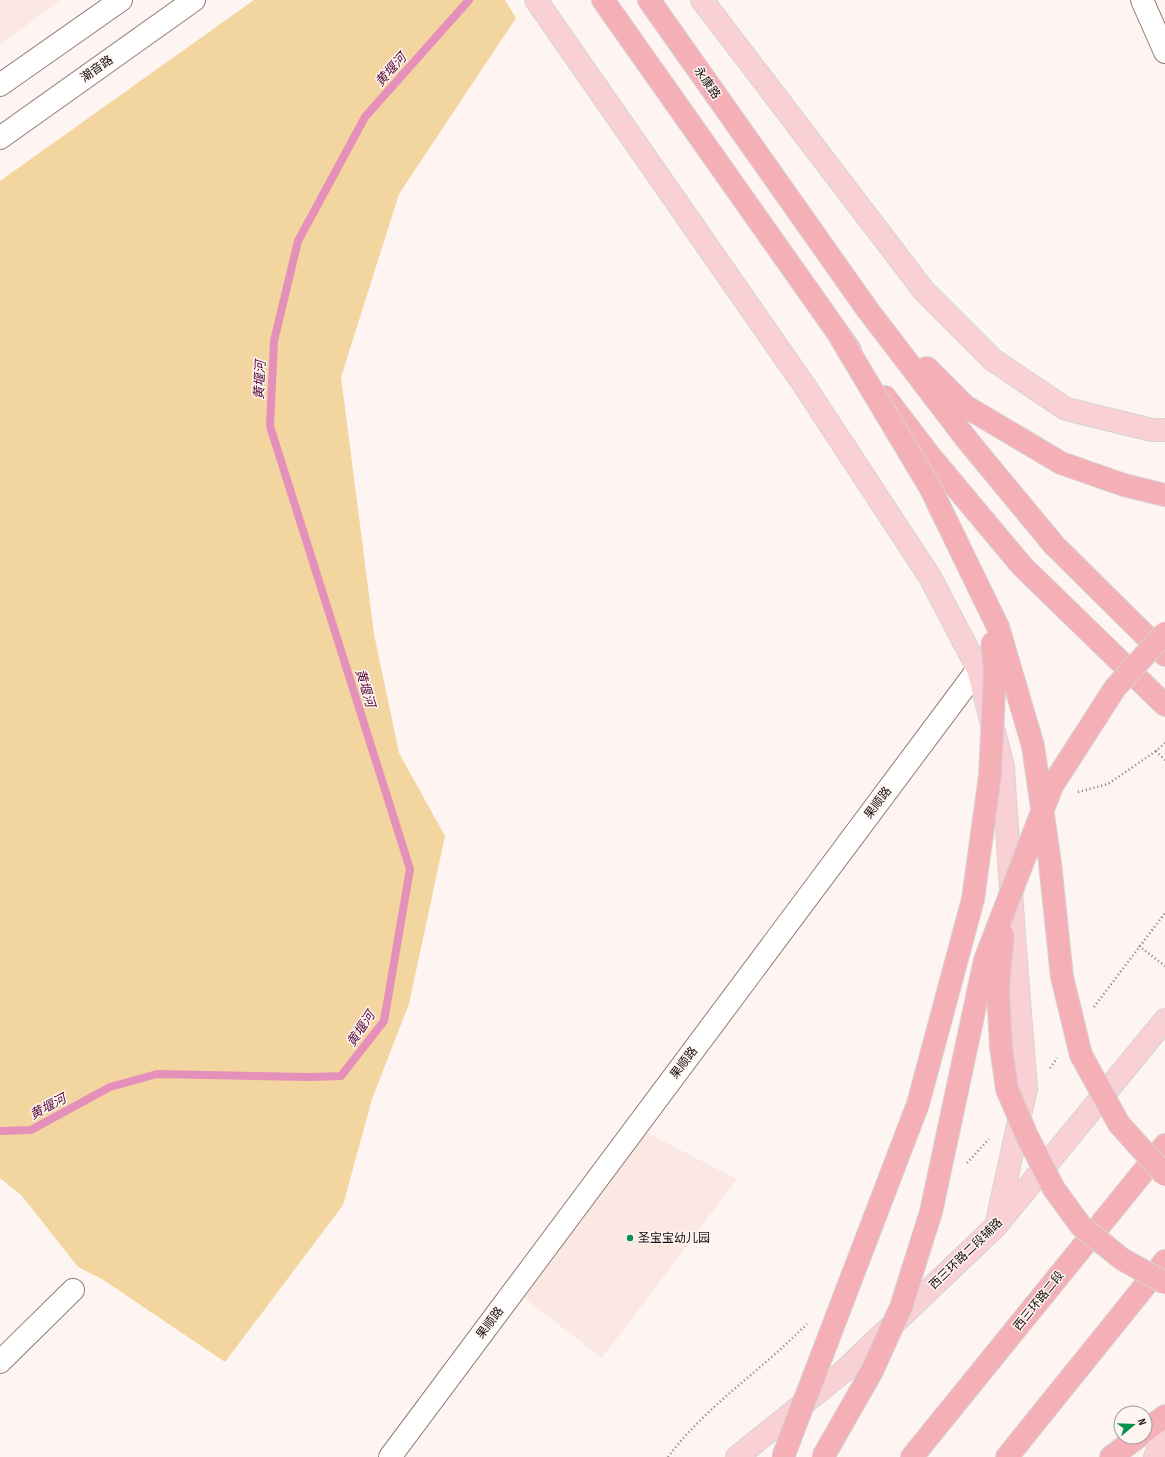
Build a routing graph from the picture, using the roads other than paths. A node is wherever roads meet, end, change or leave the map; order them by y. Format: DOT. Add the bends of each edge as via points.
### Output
graph roads {
  1 [pos="121,0"];
  2 [pos="194,0"];
  3 [pos="536,0"];
  4 [pos="603,0"];
  5 [pos="649,0"];
  6 [pos="702,0"];
  7 [pos="1142,0"];
  8 [pos="1165,52"];
  9 [pos="0,85"];
  10 [pos="0,138"];
  11 [pos="867,309"];
  12 [pos="839,335"];
  13 [pos="1165,430"];
  14 [pos="1107,479"];
  15 [pos="1165,483"];
  16 [pos="1165,495"];
  17 [pos="987,606"];
  18 [pos="1165,633"];
  19 [pos="1165,656"];
  20 [pos="978,669"];
  21 [pos="1165,705"];
  22 [pos="1007,902"];
  23 [pos="1165,1020"];
  24 [pos="1165,1145"];
  25 [pos="1165,1175"];
  26 [pos="996,1226"];
  27 [pos="1165,1261"];
  28 [pos="1165,1283"];
  29 [pos="73,1290"];
  30 [pos="0,1362"];
  31 [pos="1165,1416"];
  32 [pos="1153,1426"];
  33 [pos="1165,1433"];
  34 [pos="1127,1445"];
  35 [pos="390,1457"];
  36 [pos="737,1457"];
  37 [pos="783,1457"];
  38 [pos="823,1457"];
  39 [pos="912,1457"];
  40 [pos="1007,1457"];
  41 [pos="1111,1457"];
  42 [pos="1155,1457"];
  1 -- 9 [label="street"];
  2 -- 10 [label="street, 潮音路"];
  3 -- 20 [label="main road" via="804,385 930,577"];
  4 -- 12 [label="highway"];
  5 -- 11 [label="highway, 永康路"];
  6 -- 13 [label="main road" via="924,291 993,360 1066,409 1152,430"];
  7 -- 8 [label="street"];
  11 -- 14 [label="highway" via="965,406 1061,463"];
  11 -- 19 [label="highway" via="968,441 1054,545"];
  12 -- 17 [label="highway, bridge" via="930,487"];
  12 -- 21 [label="highway, bridge" via="930,456 1022,566"];
  14 -- 15 [label="highway"];
  14 -- 16 [label="highway"];
  17 -- 25 [label="highway, bridge" via="998,627 1033,746 1050,862 1062,977 1081,1055 1119,1124"];
  17 -- 37 [label="highway, bridge" via="996,670 990,776 973,899 918,1104"];
  18 -- 22 [label="highway, bridge" via="1115,688 1052,786"];
  20 -- 26 [label="main road" via="1003,767 1026,1089"];
  20 -- 35 [label="street, 果顺路"];
  22 -- 28 [label="highway, bridge" via="998,988 1001,1047 1007,1089 1027,1136 1054,1188 1081,1226 1122,1259"];
  22 -- 38 [label="highway, bridge" via="985,960 931,1212 901,1307 872,1371"];
  23 -- 26 [label="main road, 西三环路二段辅路"];
  24 -- 39 [label="highway, 西三环路二段"];
  26 -- 36 [label="main road, 西三环路二段辅路" via="843,1372"];
  27 -- 40 [label="highway"];
  29 -- 30 [label="street"];
  31 -- 32 [label="highway"];
  33 -- 42 [label="main road"];
  34 -- 41 [label="highway"];
}
